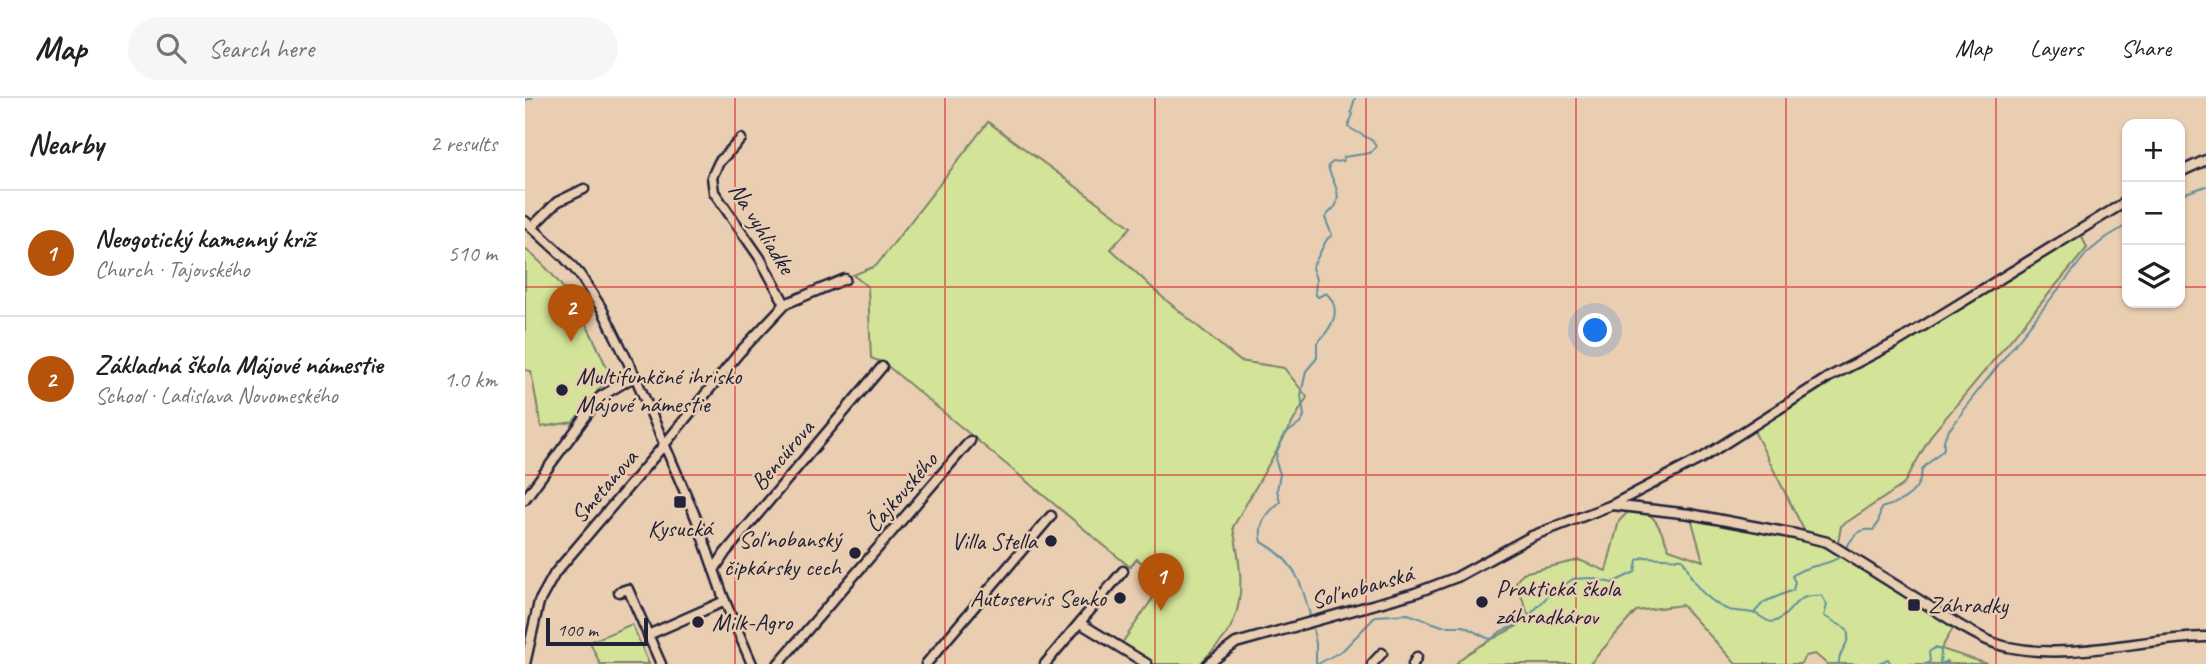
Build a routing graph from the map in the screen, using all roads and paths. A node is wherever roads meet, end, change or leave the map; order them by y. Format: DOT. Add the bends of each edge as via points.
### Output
graph roads {
  1 [pos="741,139"];
  2 [pos="2206,160"];
  3 [pos="2185,170"];
  4 [pos="584,189"];
  5 [pos="2122,204"];
  6 [pos="529,224"];
  7 [pos="845,279"];
  8 [pos="785,304"];
  9 [pos="882,367"];
  10 [pos="635,376"];
  11 [pos="970,441"];
  12 [pos="664,445"];
  13 [pos="525,499"];
  14 [pos="1612,505"];
  15 [pos="1051,516"];
  16 [pos="714,570"];
  17 [pos="1123,570"];
  18 [pos="619,592"];
  19 [pos="725,601"];
  20 [pos="1080,622"];
  21 [pos="648,635"];
  22 [pos="2206,636"];
  23 [pos="1382,653"];
  24 [pos="526,664"];
  25 [pos="661,664"];
  26 [pos="752,664"];
  27 [pos="778,664"];
  28 [pos="926,664"];
  29 [pos="1045,664"];
  30 [pos="1147,664"];
  31 [pos="1208,664"];
  32 [pos="1372,664"];
  1 -- 8 [label="street, Na vyhliadke" via="719,162 712,177 714,192 760,258"];
  2 -- 3 [label="street"];
  4 -- 6 [label="street" via="557,202"];
  5 -- 14 [label="street, Soľnobanská" via="1897,342 1829,377 1702,458"];
  6 -- 10 [label="street" via="580,275"];
  7 -- 8 [label="street, Smetanova"];
  8 -- 12 [label="street, Smetanova"];
  9 -- 16 [label="street, Bencúrova"];
  10 -- 12 [label="street"];
  10 -- 13 [label="street" via="600,397"];
  11 -- 27 [label="street, Čajkovského"];
  12 -- 16 [label="street"];
  12 -- 24 [label="street, Smetanova" via="555,573 539,602"];
  14 -- 22 [label="street" via="1690,514 1827,542 1959,625 2007,646 2059,651"];
  14 -- 31 [label="street, Soľnobanská" via="1525,539 1457,577 1236,643"];
  15 -- 28 [label="street"];
  16 -- 19 [label="street"];
  17 -- 20 [label="street"];
  18 -- 21 [label="street" via="628,589"];
  19 -- 21 [label="street"];
  19 -- 26 [label="street"];
  20 -- 29 [label="street"];
  20 -- 30 [label="street"];
  21 -- 25 [label="street"];
  23 -- 32 [label="street"];
}
